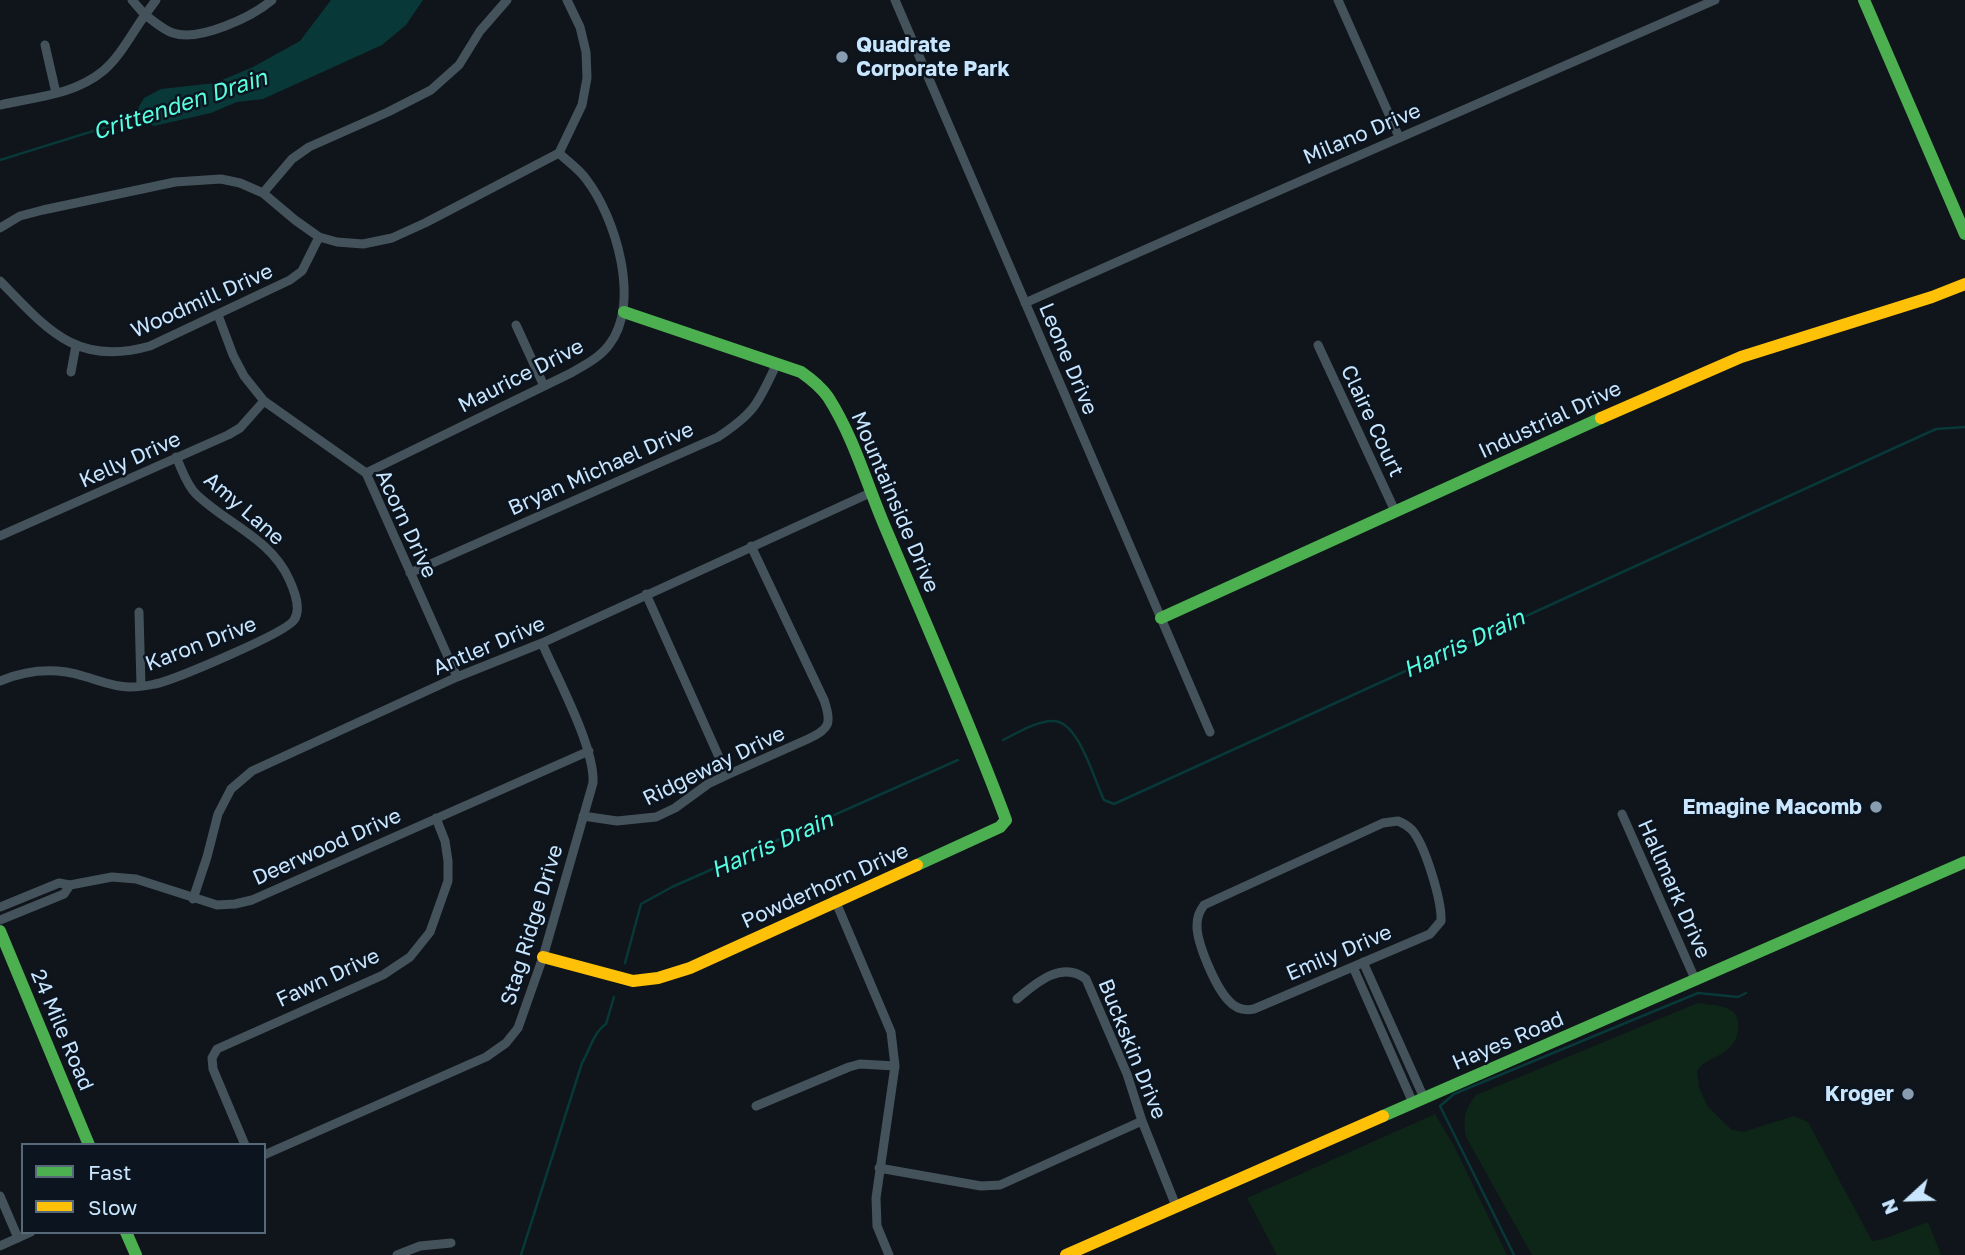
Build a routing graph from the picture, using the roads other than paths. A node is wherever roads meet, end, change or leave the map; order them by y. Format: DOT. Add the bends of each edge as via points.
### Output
graph roads {
  1 [pos="132,0"];
  2 [pos="156,0"];
  3 [pos="272,0"];
  4 [pos="507,0"];
  5 [pos="567,0"];
  6 [pos="895,0"];
  7 [pos="1338,0"];
  8 [pos="1715,0"];
  9 [pos="1864,0"];
  10 [pos="145,15"];
  11 [pos="45,45"];
  12 [pos="56,93"];
  13 [pos="0,105"];
  14 [pos="1399,137"];
  15 [pos="559,153"];
  16 [pos="263,193"];
  17 [pos="0,228"];
  18 [pos="1965,234"];
  19 [pos="319,237"];
  20 [pos="0,281"];
  21 [pos="1965,284"];
  22 [pos="1025,303"];
  23 [pos="624,312"];
  24 [pos="218,315"];
  25 [pos="516,325"];
  26 [pos="76,345"];
  27 [pos="1318,345"];
  28 [pos="777,363"];
  29 [pos="71,372"];
  30 [pos="544,386"];
  31 [pos="264,401"];
  32 [pos="176,457"];
  33 [pos="366,473"];
  34 [pos="870,493"];
  35 [pos="1395,511"];
  36 [pos="0,536"];
  37 [pos="751,546"];
  38 [pos="411,573"];
  39 [pos="646,594"];
  40 [pos="139,612"];
  41 [pos="1161,618"];
  42 [pos="290,625"];
  43 [pos="542,643"];
  44 [pos="457,677"];
  45 [pos="0,681"];
  46 [pos="141,686"];
  47 [pos="965,712"];
  48 [pos="1210,732"];
  49 [pos="589,751"];
  50 [pos="727,775"];
  51 [pos="1622,814"];
  52 [pos="583,816"];
  53 [pos="436,818"];
  54 [pos="1965,862"];
  55 [pos="70,885"];
  56 [pos="193,899"];
  57 [pos="835,900"];
  58 [pos="0,907"];
  59 [pos="0,920"];
  60 [pos="0,931"];
  61 [pos="543,957"];
  62 [pos="1363,962"];
  63 [pos="1353,967"];
  64 [pos="1695,979"];
  65 [pos="1017,999"];
  66 [pos="1390,1023"];
  67 [pos="1380,1028"];
  68 [pos="895,1066"];
  69 [pos="1418,1100"];
  70 [pos="756,1106"];
  71 [pos="1142,1121"];
  72 [pos="88,1143"];
  73 [pos="244,1143"];
  74 [pos="266,1154"];
  75 [pos="879,1168"];
  76 [pos="0,1196"];
  77 [pos="1176,1206"];
  78 [pos="27,1234"];
  79 [pos="127,1234"];
  80 [pos="18,1238"];
  81 [pos="451,1243"];
  82 [pos="0,1246"];
  83 [pos="1080,1252"];
  84 [pos="136,1255"];
  85 [pos="397,1255"];
  86 [pos="888,1255"];
  87 [pos="1066,1255"];
  1 -- 10 [label="street"];
  2 -- 10 [label="street"];
  3 -- 10 [label="street" via="254,13 190,36 172,33"];
  4 -- 16 [label="street" via="459,65 431,90 309,147 292,159"];
  5 -- 15 [label="street" via="580,27 587,78 582,105"];
  6 -- 22 [label="street, Leone Drive"];
  7 -- 14 [label="street"];
  8 -- 14 [label="street, Milano Drive"];
  9 -- 18 [label="street"];
  10 -- 12 [label="street" via="104,70 79,86"];
  11 -- 12 [label="street"];
  12 -- 13 [label="street"];
  14 -- 22 [label="street, Milano Drive"];
  15 -- 19 [label="street" via="392,238 363,244"];
  15 -- 23 [label="street, Maurice Drive" via="586,179 619,248"];
  16 -- 17 [label="street" via="221,179 175,182 43,209"];
  16 -- 19 [label="street"];
  19 -- 24 [label="street, Woodmill Drive" via="302,271"];
  20 -- 26 [label="street, Woodmill Drive" via="45,327"];
  21 -- 35 [label="street, Industrial Drive" via="1740,357"];
  22 -- 41 [label="street, Leone Drive"];
  23 -- 28 [label="street, Mountainside Drive"];
  23 -- 30 [label="street, Maurice Drive" via="611,344 594,360"];
  24 -- 26 [label="street, Woodmill Drive" via="130,352 92,351"];
  24 -- 31 [label="street, Acorn Drive" via="239,366"];
  25 -- 30 [label="street"];
  26 -- 29 [label="street"];
  27 -- 35 [label="street, Claire Court"];
  28 -- 34 [label="street, Mountainside Drive" via="800,372 827,395"];
  28 -- 38 [label="street, Bryan Michael Drive" via="756,407 718,437"];
  30 -- 33 [label="street, Maurice Drive"];
  31 -- 32 [label="street, Kelly Drive" via="240,428"];
  31 -- 33 [label="street, Acorn Drive"];
  32 -- 36 [label="street, Kelly Drive"];
  32 -- 42 [label="street, Amy Lane" via="196,494 265,545 276,559 296,598 298,611"];
  33 -- 38 [label="street, Acorn Drive"];
  34 -- 37 [label="street, Antler Drive"];
  34 -- 47 [label="street, Mountainside Drive"];
  35 -- 41 [label="street, Industrial Drive"];
  37 -- 39 [label="street, Antler Drive"];
  37 -- 50 [label="street, Ridgeway Drive" via="829,716 821,733"];
  38 -- 44 [label="street, Acorn Drive"];
  39 -- 43 [label="street, Antler Drive"];
  39 -- 50 [label="street"];
  40 -- 46 [label="street"];
  41 -- 48 [label="street, Leone Drive"];
  42 -- 46 [label="street, Karon Drive" via="157,684"];
  43 -- 44 [label="street, Antler Drive"];
  43 -- 49 [label="street, Stag Ridge Drive"];
  44 -- 56 [label="street, Antler Drive" via="252,771 231,789 218,814"];
  45 -- 46 [label="street, Karon Drive" via="41,670 64,671 117,686"];
  47 -- 57 [label="street, Powderhorn Drive" via="1006,820 1000,827"];
  49 -- 52 [label="street, Stag Ridge Drive" via="593,783"];
  49 -- 53 [label="street, Deerwood Drive"];
  50 -- 52 [label="street, Ridgeway Drive" via="656,817 617,821"];
  51 -- 64 [label="street, Hallmark Drive"];
  52 -- 61 [label="street, Stag Ridge Drive"];
  53 -- 56 [label="street, Deerwood Drive" via="251,900 217,905"];
  53 -- 73 [label="street, Fawn Drive" via="445,841 447,881 430,932 410,957 383,975 217,1049 213,1069"];
  54 -- 64 [label="street, Hayes Road"];
  55 -- 56 [label="street, Deerwood Drive" via="112,877 136,879"];
  55 -- 58 [label="street, Deerwood Drive" via="59,883"];
  55 -- 59 [label="street, Deerwood Drive" via="64,894"];
  57 -- 61 [label="street, Powderhorn Drive" via="690,968 658,978 633,981"];
  57 -- 68 [label="street" via="891,1032"];
  60 -- 72 [label="street, 24 Mile Road"];
  61 -- 74 [label="street, Stag Ridge Drive" via="518,1028 506,1043 486,1057"];
  62 -- 63 [label="street, Emily Drive"];
  62 -- 63 [label="street, Emily Drive" via="1430,934 1441,922 1439,896 1418,838 1398,821 1383,823 1220,896 1198,913 1198,935 1207,960 1229,1002 1246,1010"];
  62 -- 66 [label="street"];
  63 -- 67 [label="street"];
  64 -- 69 [label="street, Hayes Road"];
  65 -- 71 [label="street, Buckskin Drive" via="1053,974 1070,971 1086,979"];
  66 -- 67 [label="street"];
  66 -- 69 [label="street"];
  67 -- 69 [label="street"];
  68 -- 70 [label="street" via="849,1066"];
  68 -- 75 [label="street"];
  69 -- 77 [label="street, Hayes Road"];
  71 -- 75 [label="street" via="1000,1185 981,1186"];
  71 -- 77 [label="street, Buckskin Drive"];
  75 -- 86 [label="street" via="876,1217"];
  76 -- 80 [label="street"];
  77 -- 83 [label="street, Hayes Road"];
  78 -- 80 [label="street"];
  79 -- 84 [label="street"];
  80 -- 82 [label="street"];
  81 -- 85 [label="street" via="420,1246"];
  83 -- 87 [label="street, Hayes Road"];
}
